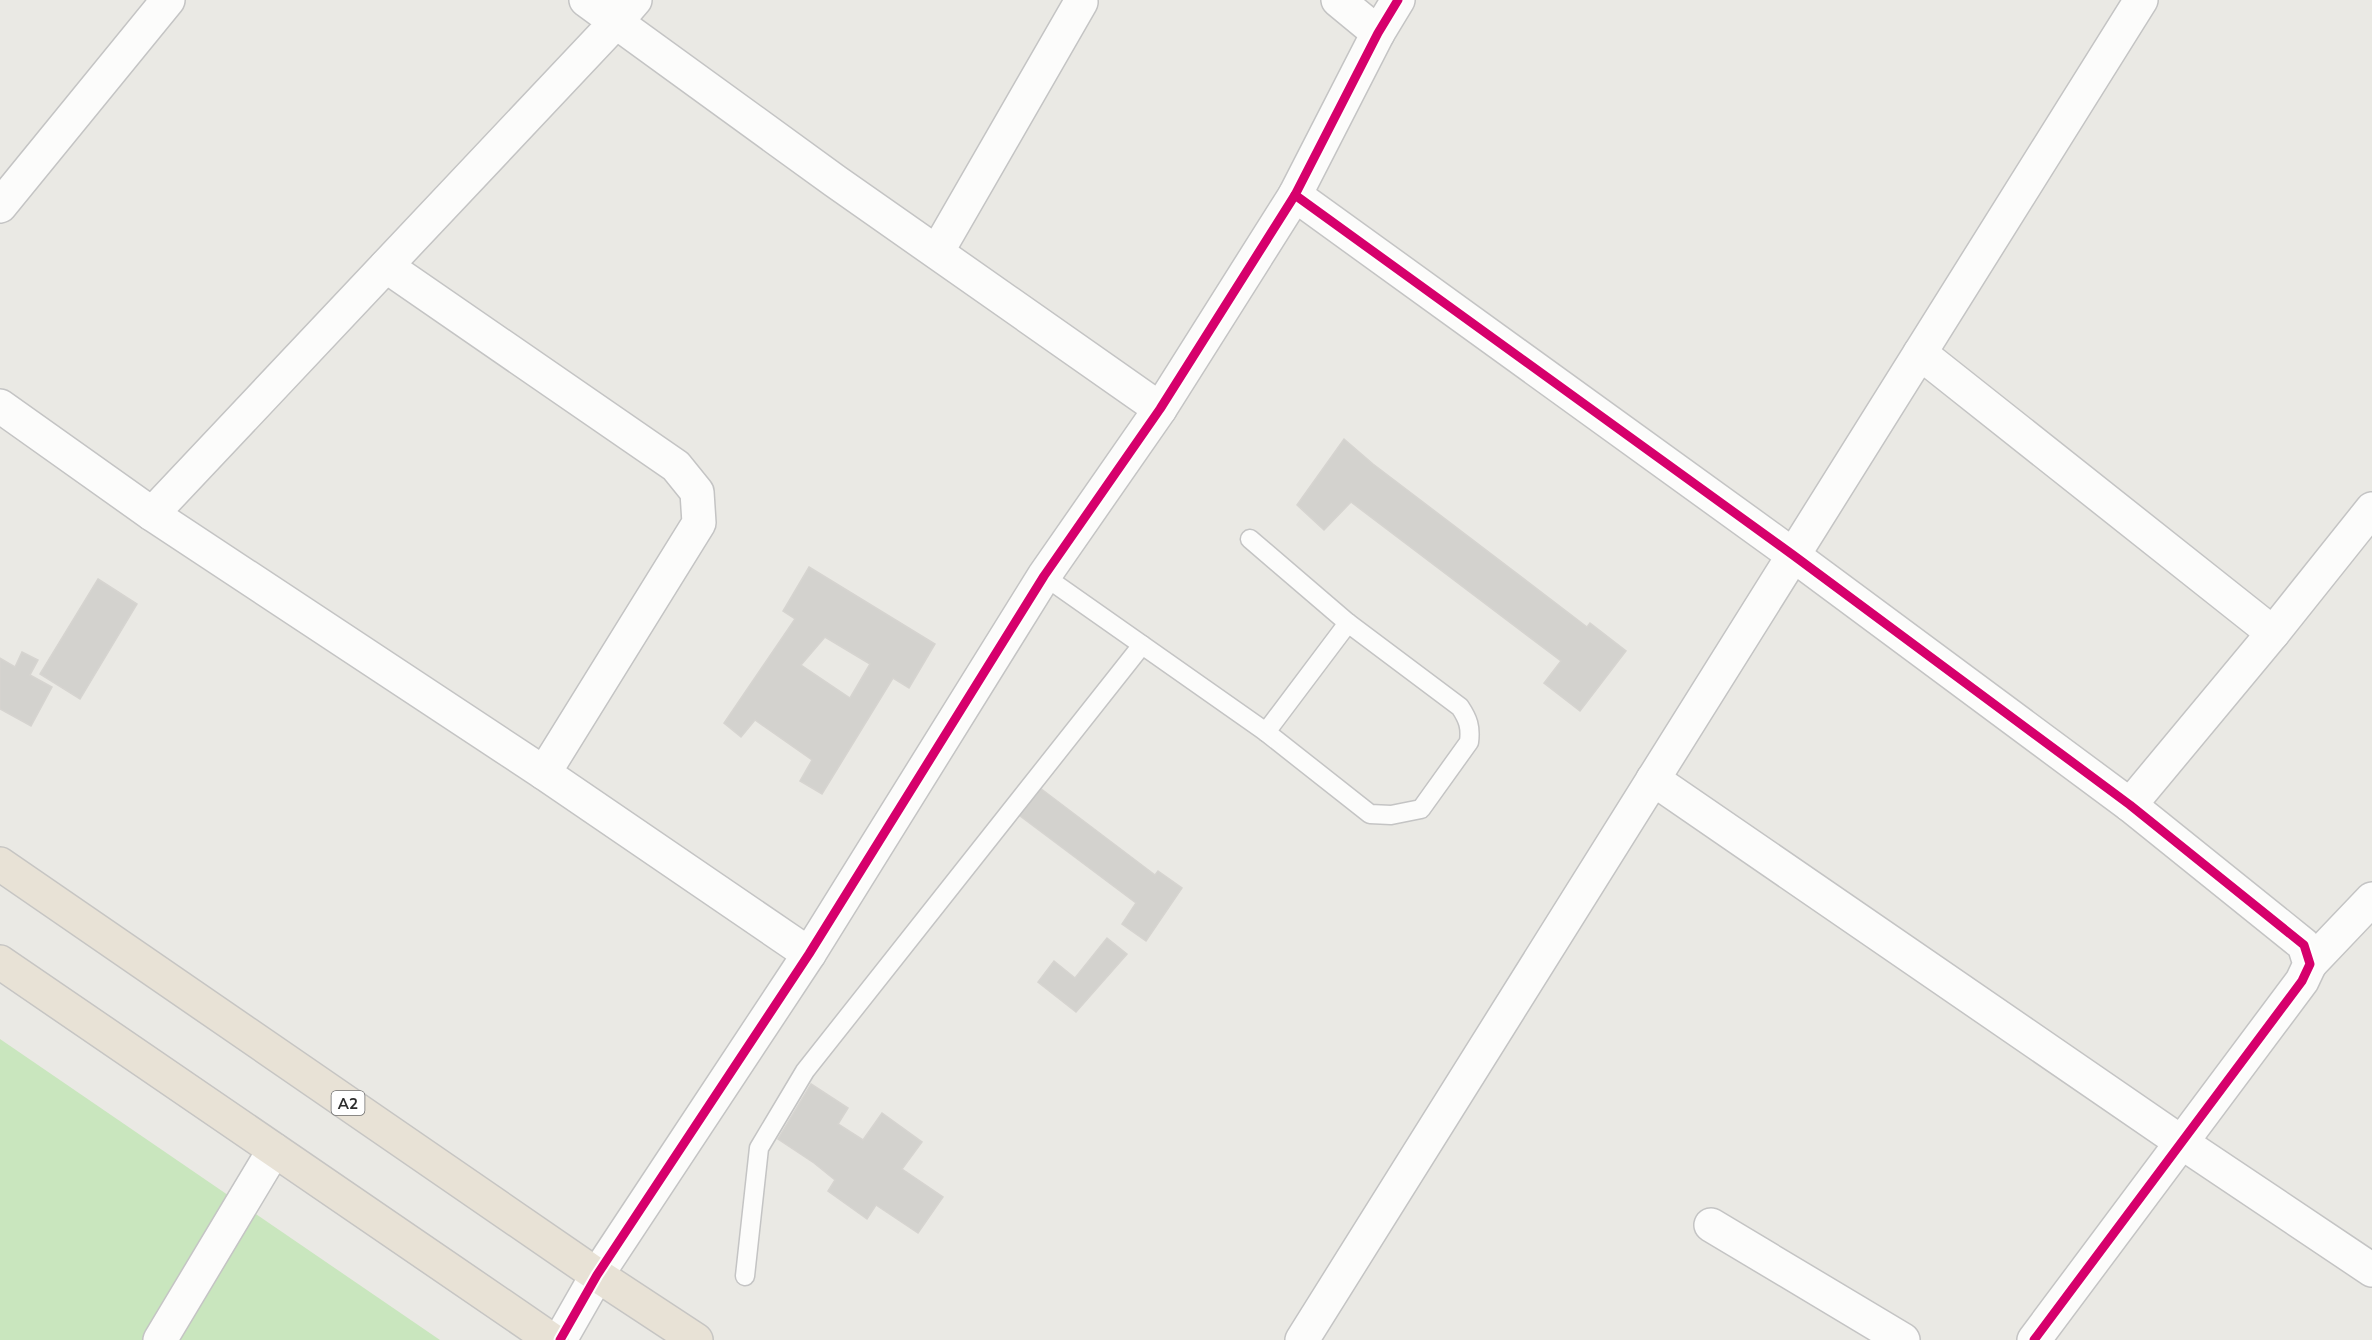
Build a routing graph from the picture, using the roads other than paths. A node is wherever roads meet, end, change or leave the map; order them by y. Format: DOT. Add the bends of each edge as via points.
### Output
graph roads {
  1 [pos="168,0"];
  2 [pos="586,0"];
  3 [pos="1338,0"];
  4 [pos="1398,0"];
  5 [pos="2140,0"];
  6 [pos="1081,2"];
  7 [pos="625,11"];
  8 [pos="1378,33"];
  9 [pos="1295,195"];
  10 [pos="0,206"];
  11 [pos="937,252"];
  12 [pos="386,266"];
  13 [pos="1920,353"];
  14 [pos="0,405"];
  15 [pos="1161,409"];
  16 [pos="2372,509"];
  17 [pos="152,514"];
  18 [pos="1250,539"];
  19 [pos="1793,555"];
  20 [pos="1044,576"];
  21 [pos="1348,623"];
  22 [pos="2273,633"];
  23 [pos="1142,645"];
  24 [pos="1266,732"];
  25 [pos="544,773"];
  26 [pos="1653,779"];
  27 [pos="2130,805"];
  28 [pos="0,864"];
  29 [pos="2372,899"];
  30 [pos="809,954"];
  31 [pos="0,962"];
  32 [pos="2310,964"];
  33 [pos="2181,1142"];
  34 [pos="274,1150"];
  35 [pos="1711,1225"];
  36 [pos="2372,1270"];
  37 [pos="597,1275"];
  38 [pos="745,1276"];
  39 [pos="160,1340"];
  40 [pos="552,1340"];
  41 [pos="560,1340"];
  42 [pos="696,1340"];
  43 [pos="1302,1340"];
  44 [pos="1903,1340"];
  45 [pos="2034,1340"];
  1 -- 10 [label="street"];
  2 -- 7 [label="street"];
  3 -- 8 [label="street"];
  4 -- 8 [label="street"];
  5 -- 13 [label="street"];
  6 -- 11 [label="street"];
  7 -- 11 [label="street"];
  7 -- 12 [label="street"];
  8 -- 9 [label="street"];
  9 -- 15 [label="street"];
  9 -- 19 [label="street"];
  11 -- 15 [label="street"];
  12 -- 17 [label="street"];
  12 -- 25 [label="street" via="676,466 697,492 699,523"];
  13 -- 19 [label="street"];
  13 -- 22 [label="street"];
  14 -- 17 [label="street"];
  15 -- 20 [label="street"];
  16 -- 22 [label="street"];
  17 -- 25 [label="street"];
  18 -- 21 [label="lane"];
  19 -- 26 [label="street"];
  19 -- 27 [label="street"];
  20 -- 23 [label="lane"];
  20 -- 30 [label="street"];
  21 -- 24 [label="lane"];
  21 -- 24 [label="lane" via="1460,707 1469,720 1469,742 1421,809 1391,815 1370,814"];
  22 -- 27 [label="street"];
  23 -- 24 [label="lane"];
  23 -- 38 [label="lane" via="805,1071 759,1148"];
  25 -- 30 [label="street"];
  26 -- 33 [label="street"];
  26 -- 43 [label="street"];
  27 -- 32 [label="street" via="2304,945"];
  28 -- 37 [label="highway, A2"];
  29 -- 32 [label="street"];
  30 -- 37 [label="street"];
  31 -- 34 [label="highway"];
  32 -- 33 [label="street" via="2302,981"];
  33 -- 36 [label="street"];
  33 -- 45 [label="street"];
  34 -- 39 [label="street"];
  34 -- 40 [label="highway"];
  35 -- 44 [label="street"];
  37 -- 41 [label="street"];
  37 -- 42 [label="highway, A2"];
}
